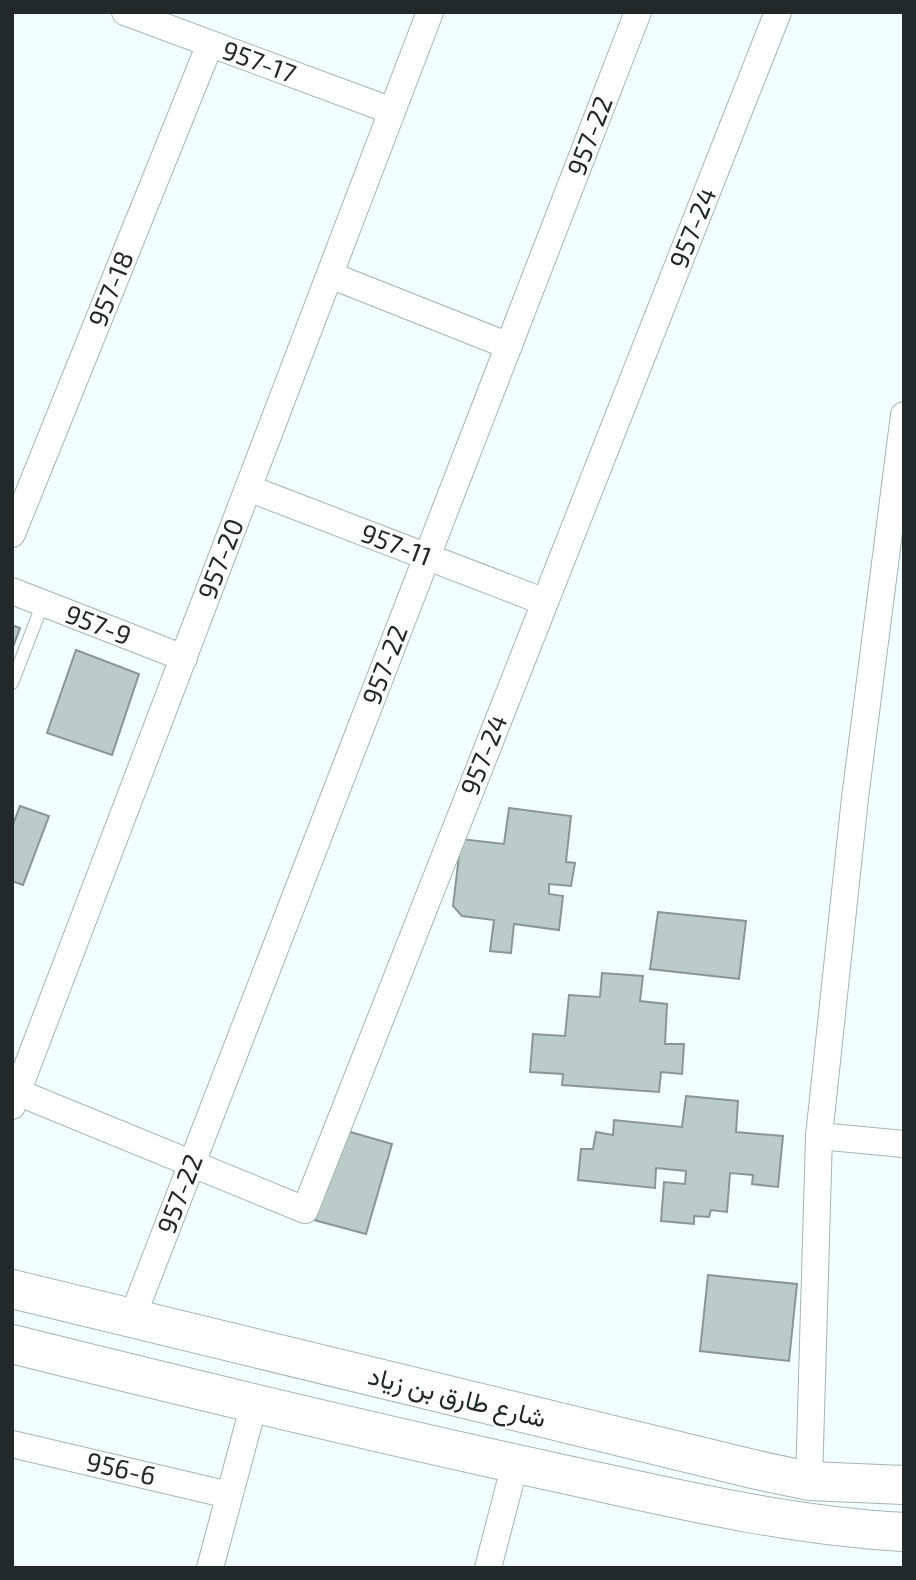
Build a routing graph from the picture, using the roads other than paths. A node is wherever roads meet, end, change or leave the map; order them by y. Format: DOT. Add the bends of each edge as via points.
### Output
graph roads {
  1 [pos="125,12"];
  2 [pos="430,12"];
  3 [pos="638,12"];
  4 [pos="778,12"];
  5 [pos="210,44"];
  6 [pos="392,111"];
  7 [pos="330,275"];
  8 [pos="509,346"];
  9 [pos="904,415"];
  10 [pos="901,456"];
  11 [pos="248,488"];
  12 [pos="12,534"];
  13 [pos="427,557"];
  14 [pos="12,592"];
  15 [pos="545,602"];
  16 [pos="43,603"];
  17 [pos="184,658"];
  18 [pos="12,683"];
  19 [pos="15,1099"];
  20 [pos="819,1136"];
  21 [pos="904,1144"];
  22 [pos="192,1163"];
  23 [pos="12,1289"];
  24 [pos="132,1318"];
  25 [pos="12,1344"];
  26 [pos="254,1404"];
  27 [pos="12,1444"];
  28 [pos="515,1464"];
  29 [pos="809,1480"];
  30 [pos="904,1485"];
  31 [pos="229,1495"];
  32 [pos="904,1532"];
  33 [pos="211,1568"];
  34 [pos="488,1568"];
  1 -- 5 [label="street, 957-17"];
  2 -- 6 [label="street, 957-20"];
  3 -- 8 [label="street, 957-22"];
  4 -- 15 [label="street, 957-24"];
  5 -- 6 [label="street, 957-17"];
  5 -- 12 [label="street, 957-18"];
  6 -- 7 [label="street, 957-20"];
  7 -- 8 [label="street"];
  7 -- 11 [label="street, 957-20"];
  8 -- 13 [label="street, 957-22"];
  9 -- 10 [label="street"];
  10 -- 20 [label="street" via="855,798"];
  11 -- 13 [label="street, 957-11"];
  11 -- 17 [label="street, 957-20"];
  13 -- 15 [label="street, 957-11"];
  13 -- 22 [label="street, 957-22"];
  14 -- 16 [label="street, 957-9"];
  15 -- 22 [label="street, 957-24" via="305,1210"];
  16 -- 17 [label="street, 957-9"];
  16 -- 18 [label="lane"];
  17 -- 19 [label="street, 957-20"];
  19 -- 22 [label="street, 957-24"];
  20 -- 21 [label="street"];
  20 -- 29 [label="street"];
  22 -- 24 [label="street, 957-22"];
  23 -- 24 [label="main road, شارع طارق بن زياد"];
  24 -- 29 [label="main road, شارع طارق بن زياد"];
  25 -- 26 [label="main road, شارع طارق بن زياد"];
  26 -- 28 [label="main road, شارع طارق بن زياد"];
  26 -- 31 [label="street"];
  27 -- 31 [label="street, 956-6"];
  28 -- 32 [label="main road, شارع طارق بن زياد" via="752,1513"];
  28 -- 34 [label="street"];
  29 -- 30 [label="main road, شارع طارق بن زياد"];
  31 -- 33 [label="street"];
}
